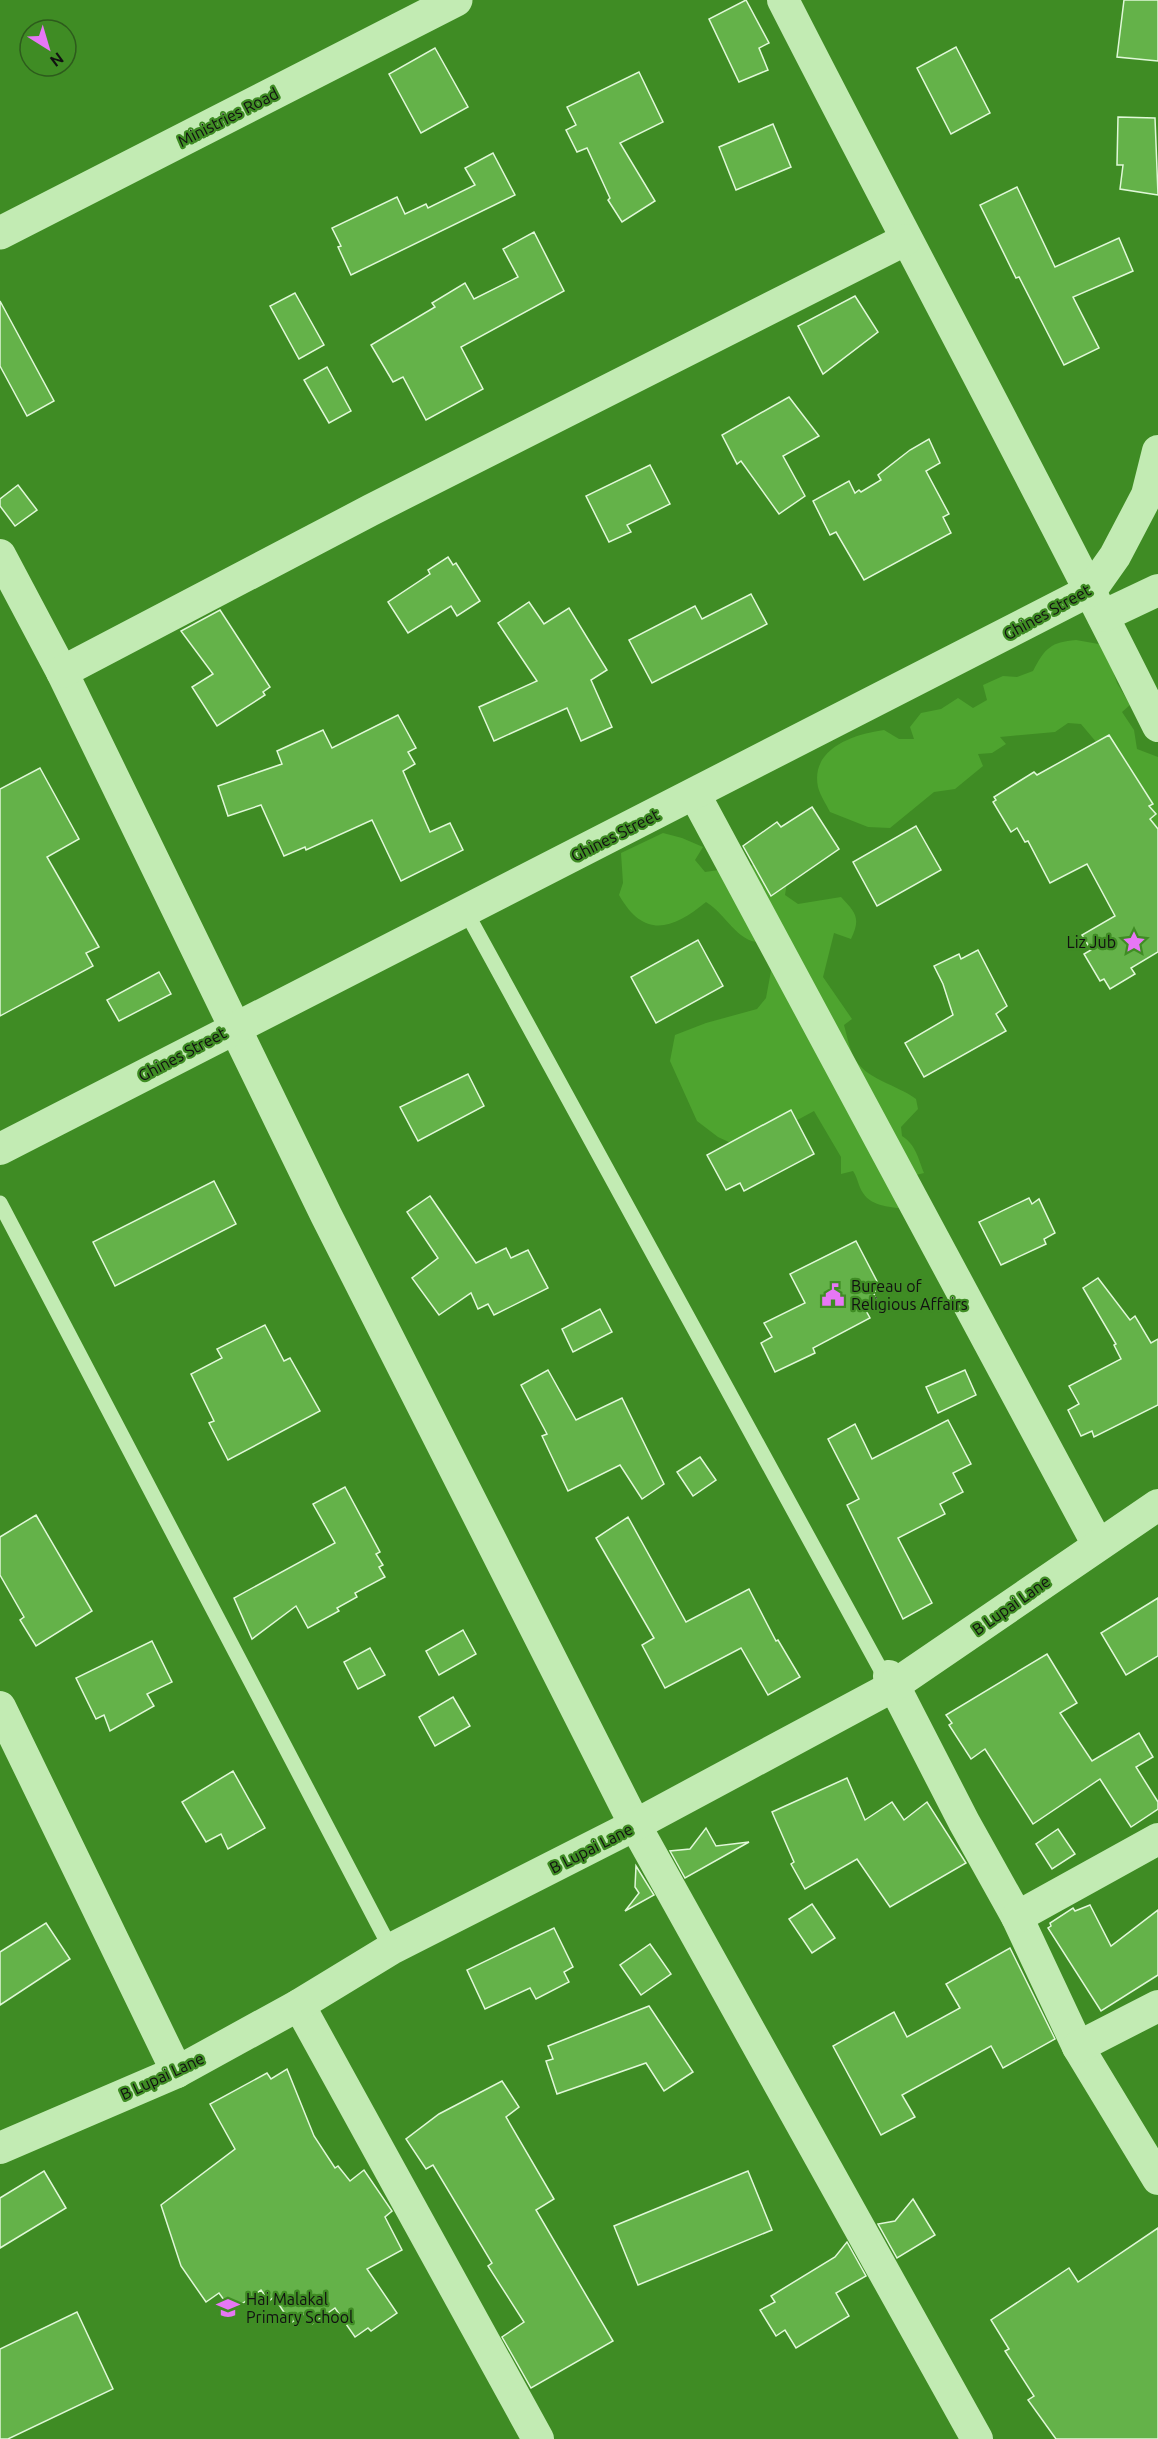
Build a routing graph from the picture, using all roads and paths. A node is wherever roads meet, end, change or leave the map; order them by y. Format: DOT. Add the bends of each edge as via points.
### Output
graph roads {
  1 [pos="456,0"];
  2 [pos="783,0"];
  3 [pos="0,233"];
  4 [pos="905,240"];
  5 [pos="1158,451"];
  6 [pos="0,555"];
  7 [pos="1158,590"];
  8 [pos="1097,603"];
  9 [pos="62,672"];
  10 [pos="1158,726"];
  11 [pos="696,795"];
  12 [pos="465,910"];
  13 [pos="236,1026"];
  14 [pos="0,1149"];
  15 [pos="0,1203"];
  16 [pos="1158,1505"];
  17 [pos="1098,1545"];
  18 [pos="890,1688"];
  19 [pos="0,1707"];
  20 [pos="635,1825"];
  21 [pos="1158,1839"];
  22 [pos="1017,1917"];
  23 [pos="391,1949"];
  24 [pos="299,2005"];
  25 [pos="1158,2006"];
  26 [pos="1078,2047"];
  27 [pos="177,2072"];
  28 [pos="0,2148"];
  29 [pos="1158,2179"];
  30 [pos="538,2439"];
  31 [pos="977,2439"];
  1 -- 3 [label="street, Ministries Road"];
  2 -- 4 [label="street"];
  4 -- 8 [label="street"];
  4 -- 9 [label="street" via="371,510"];
  5 -- 8 [label="street, Ghines Street" via="1147,495"];
  6 -- 9 [label="street"];
  7 -- 8 [label="street"];
  8 -- 10 [label="street"];
  8 -- 11 [label="street, Ghines Street"];
  9 -- 13 [label="street"];
  11 -- 12 [label="street, Ghines Street"];
  11 -- 17 [label="street"];
  12 -- 13 [label="street, Ghines Street"];
  12 -- 18 [label="lane"];
  13 -- 14 [label="street, Ghines Street"];
  13 -- 20 [label="street" via="326,1215"];
  15 -- 23 [label="lane"];
  16 -- 17 [label="street, B Lupai Lane"];
  17 -- 18 [label="street, B Lupai Lane"];
  18 -- 20 [label="street, B Lupai Lane"];
  18 -- 22 [label="street" via="889,1676"];
  19 -- 27 [label="street"];
  20 -- 23 [label="street, B Lupai Lane"];
  20 -- 31 [label="street"];
  21 -- 22 [label="street"];
  22 -- 26 [label="street"];
  23 -- 24 [label="street, B Lupai Lane"];
  24 -- 27 [label="street, B Lupai Lane"];
  24 -- 30 [label="street"];
  25 -- 26 [label="street"];
  26 -- 29 [label="street"];
  27 -- 28 [label="street, B Lupai Lane"];
}
